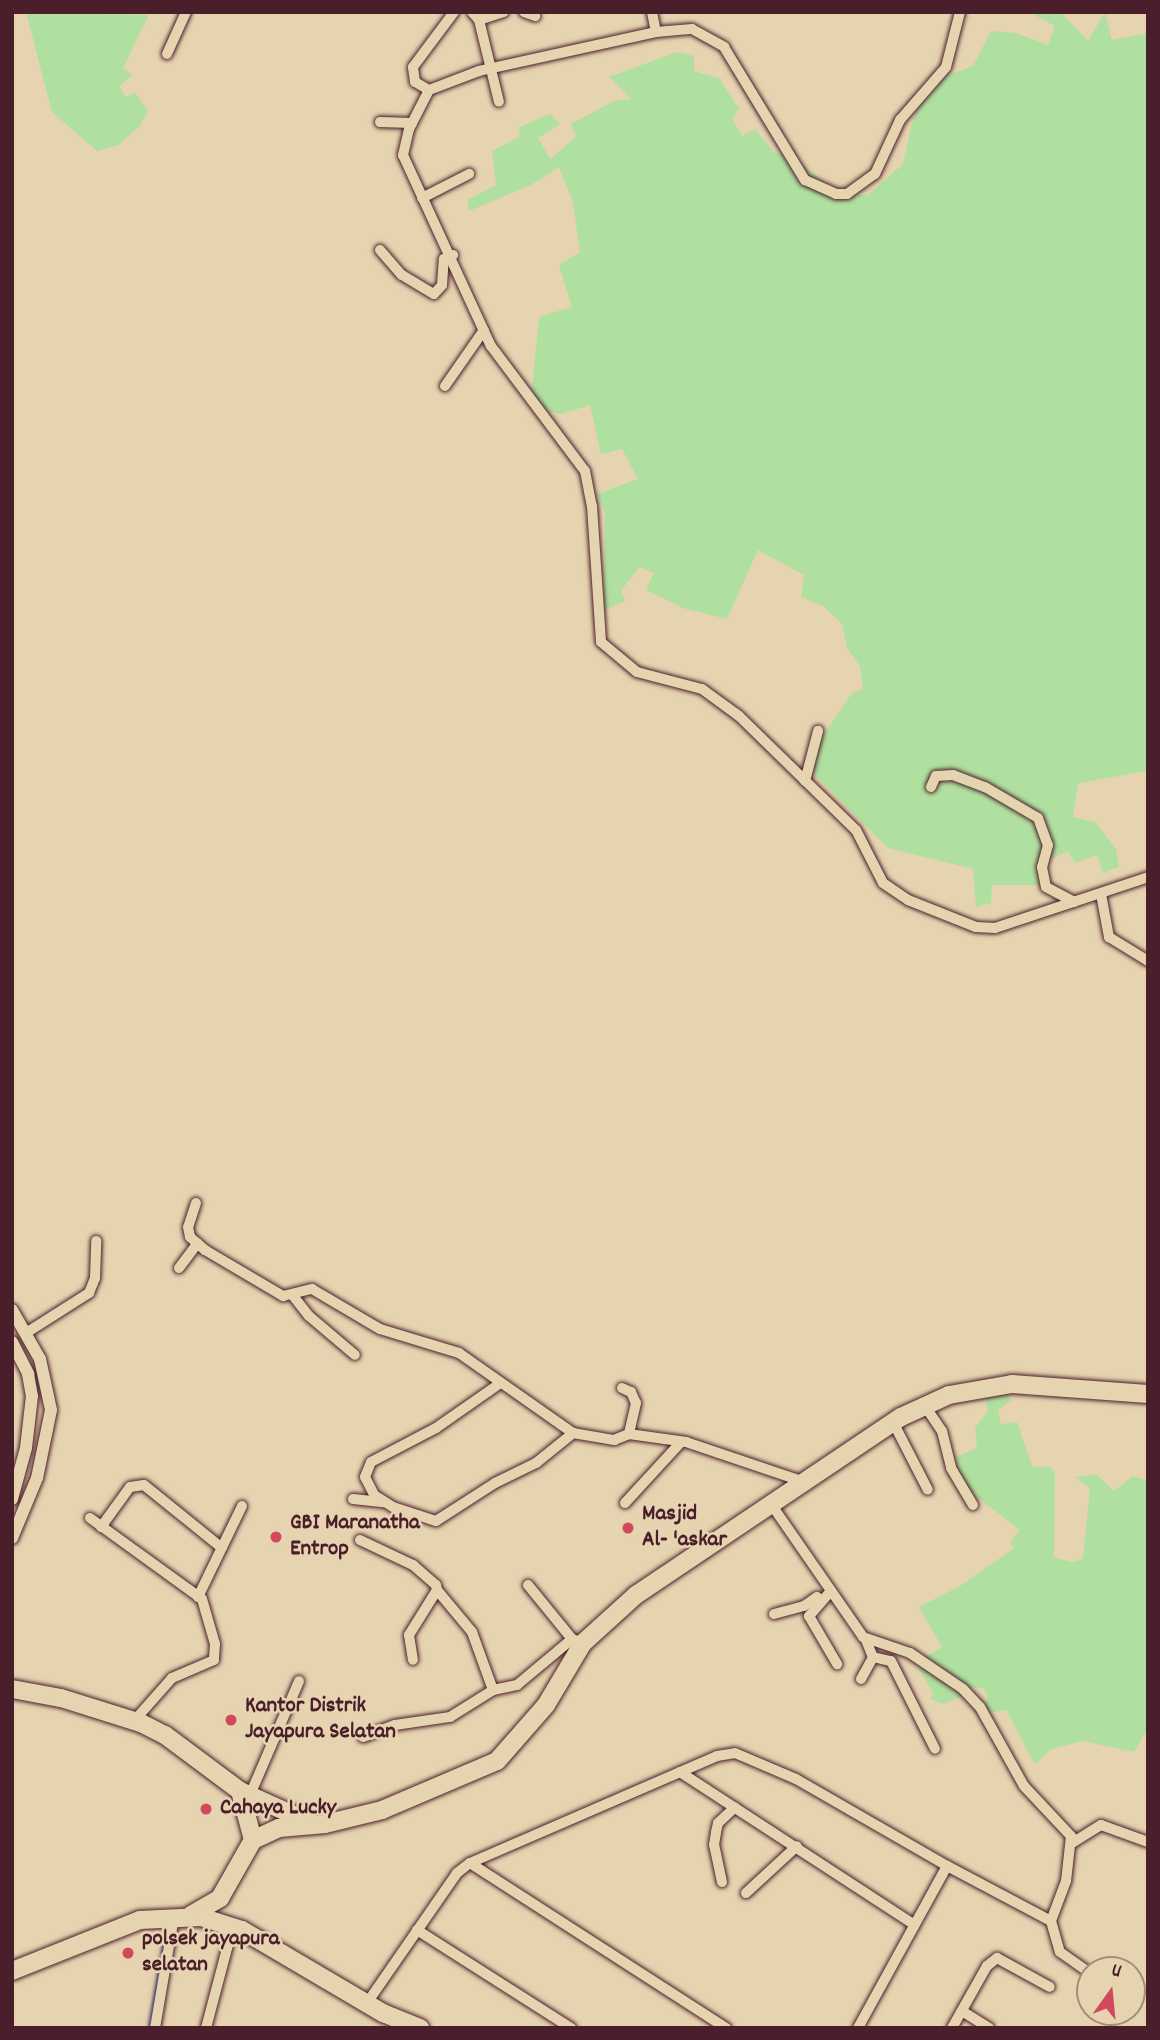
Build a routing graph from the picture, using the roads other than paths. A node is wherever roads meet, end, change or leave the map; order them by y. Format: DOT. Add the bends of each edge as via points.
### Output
graph roads {
  1 [pos="186,12"];
  2 [pos="454,12"];
  3 [pos="504,12"];
  4 [pos="652,12"];
  5 [pos="960,12"];
  6 [pos="475,16"];
  7 [pos="656,32"];
  8 [pos="167,54"];
  9 [pos="492,69"];
  10 [pos="429,90"];
  11 [pos="499,102"];
  12 [pos="380,122"];
  13 [pos="412,123"];
  14 [pos="469,174"];
  15 [pos="422,198"];
  16 [pos="380,250"];
  17 [pos="453,255"];
  18 [pos="484,330"];
  19 [pos="445,386"];
  20 [pos="818,731"];
  21 [pos="805,781"];
  22 [pos="930,787"];
  23 [pos="1148,877"];
  24 [pos="1101,894"];
  25 [pos="1074,902"];
  26 [pos="1148,961"];
  27 [pos="196,1203"];
  28 [pos="96,1241"];
  29 [pos="198,1243"];
  30 [pos="179,1268"];
  31 [pos="294,1297"];
  32 [pos="12,1310"];
  33 [pos="26,1333"];
  34 [pos="12,1342"];
  35 [pos="355,1355"];
  36 [pos="499,1384"];
  37 [pos="622,1388"];
  38 [pos="1148,1394"];
  39 [pos="925,1406"];
  40 [pos="893,1423"];
  41 [pos="573,1433"];
  42 [pos="629,1434"];
  43 [pos="681,1442"];
  44 [pos="804,1482"];
  45 [pos="928,1490"];
  46 [pos="12,1499"];
  47 [pos="353,1499"];
  48 [pos="384,1502"];
  49 [pos="625,1503"];
  50 [pos="771,1504"];
  51 [pos="973,1505"];
  52 [pos="242,1506"];
  53 [pos="90,1518"];
  54 [pos="101,1527"];
  55 [pos="12,1538"];
  56 [pos="360,1540"];
  57 [pos="222,1548"];
  58 [pos="528,1585"];
  59 [pos="438,1590"];
  60 [pos="829,1590"];
  61 [pos="198,1597"];
  62 [pos="774,1614"];
  63 [pos="866,1640"];
  64 [pos="578,1641"];
  65 [pos="873,1657"];
  66 [pos="413,1660"];
  67 [pos="837,1664"];
  68 [pos="862,1679"];
  69 [pos="299,1681"];
  70 [pos="12,1689"];
  71 [pos="493,1690"];
  72 [pos="134,1721"];
  73 [pos="363,1737"];
  74 [pos="935,1749"];
  75 [pos="680,1772"];
  76 [pos="245,1793"];
  77 [pos="735,1807"];
  78 [pos="310,1823"];
  79 [pos="253,1840"];
  80 [pos="1148,1842"];
  81 [pos="1072,1843"];
  82 [pos="797,1846"];
  83 [pos="470,1863"];
  84 [pos="947,1866"];
  85 [pos="722,1882"];
  86 [pos="226,1890"];
  87 [pos="746,1893"];
  88 [pos="181,1916"];
  89 [pos="1051,1921"];
  90 [pos="915,1925"];
  91 [pos="238,1928"];
  92 [pos="416,1930"];
  93 [pos="1076,1963"];
  94 [pos="12,1971"];
  95 [pos="1050,1987"];
  96 [pos="367,2003"];
  97 [pos="962,2011"];
  98 [pos="155,2028"];
  99 [pos="205,2028"];
  100 [pos="420,2028"];
  101 [pos="571,2028"];
  102 [pos="726,2028"];
  103 [pos="858,2028"];
  104 [pos="953,2028"];
  105 [pos="989,2028"];
  1 -- 8 [label="street"];
  2 -- 10 [label="street" via="413,67 415,82"];
  3 -- 6 [label="street"];
  4 -- 7 [label="street"];
  5 -- 7 [label="street" via="946,67 900,120 875,174 847,194 805,180 733,58 714,38 692,29"];
  6 -- 9 [label="street"];
  7 -- 9 [label="street"];
  9 -- 10 [label="street"];
  9 -- 11 [label="street"];
  10 -- 13 [label="street"];
  12 -- 13 [label="street"];
  13 -- 15 [label="street" via="404,165"];
  14 -- 15 [label="street"];
  15 -- 17 [label="street"];
  16 -- 17 [label="street" via="402,275 435,294 442,285 444,259"];
  17 -- 18 [label="street"];
  18 -- 19 [label="street"];
  18 -- 21 [label="street" via="585,471 592,506 600,642 637,672 717,698"];
  20 -- 21 [label="street"];
  21 -- 25 [label="street" via="866,842 883,883 908,900 984,928"];
  22 -- 25 [label="street" via="936,776 953,775 985,786 1038,818 1048,845 1042,867 1046,887"];
  23 -- 24 [label="street"];
  24 -- 25 [label="street"];
  24 -- 26 [label="street" via="1109,937"];
  27 -- 29 [label="street" via="188,1227"];
  28 -- 33 [label="street" via="89,1293"];
  29 -- 30 [label="street"];
  29 -- 31 [label="street" via="261,1284"];
  31 -- 35 [label="street"];
  31 -- 36 [label="street" via="312,1289 380,1329 459,1353"];
  32 -- 33 [label="street"];
  33 -- 55 [label="street" via="40,1359 51,1410 37,1478"];
  34 -- 46 [label="street" via="28,1374 32,1417"];
  36 -- 41 [label="street"];
  36 -- 48 [label="street" via="446,1422 368,1465 367,1482"];
  37 -- 42 [label="street" via="632,1392 636,1403"];
  38 -- 39 [label="highway" via="1012,1384 980,1387"];
  39 -- 40 [label="highway"];
  39 -- 51 [label="street" via="942,1431 951,1468"];
  40 -- 44 [label="highway"];
  40 -- 45 [label="street"];
  41 -- 42 [label="street" via="614,1440"];
  41 -- 48 [label="street" via="536,1463 436,1521"];
  42 -- 43 [label="street"];
  43 -- 44 [label="street"];
  43 -- 49 [label="street"];
  44 -- 50 [label="highway"];
  47 -- 48 [label="street"];
  50 -- 60 [label="street"];
  50 -- 64 [label="highway" via="636,1595"];
  52 -- 57 [label="street"];
  53 -- 54 [label="street"];
  54 -- 57 [label="street" via="130,1487 144,1485"];
  54 -- 61 [label="street"];
  56 -- 59 [label="street" via="414,1565"];
  57 -- 61 [label="street"];
  58 -- 64 [label="street"];
  59 -- 66 [label="street" via="414,1620 408,1647"];
  59 -- 71 [label="street" via="472,1632"];
  60 -- 62 [label="street" via="804,1606"];
  60 -- 63 [label="street"];
  60 -- 67 [label="street" via="809,1616"];
  61 -- 72 [label="street" via="204,1602 216,1658 172,1678"];
  63 -- 65 [label="street"];
  63 -- 81 [label="street" via="910,1653 963,1689 980,1707 1024,1786 1067,1830"];
  64 -- 71 [label="street" via="517,1685"];
  64 -- 78 [label="highway" via="546,1705 497,1761 382,1810"];
  65 -- 68 [label="street"];
  65 -- 74 [label="street" via="891,1661"];
  69 -- 76 [label="street"];
  70 -- 72 [label="highway" via="61,1698"];
  71 -- 73 [label="street" via="450,1717 396,1725"];
  72 -- 76 [label="highway" via="165,1735"];
  75 -- 77 [label="street"];
  75 -- 83 [label="street"];
  75 -- 84 [label="street" via="735,1753 756,1758"];
  76 -- 78 [label="highway"];
  76 -- 79 [label="highway"];
  77 -- 82 [label="street"];
  77 -- 85 [label="street" via="718,1823 716,1832 714,1846"];
  78 -- 79 [label="highway" via="279,1828"];
  79 -- 86 [label="highway"];
  80 -- 81 [label="street" via="1101,1825"];
  81 -- 89 [label="street" via="1066,1881"];
  82 -- 87 [label="street"];
  82 -- 90 [label="street"];
  83 -- 92 [label="street" via="457,1873"];
  83 -- 102 [label="street"];
  84 -- 89 [label="street"];
  84 -- 90 [label="street"];
  86 -- 88 [label="highway" via="211,1906"];
  86 -- 91 [label="highway"];
  88 -- 91 [label="highway"];
  88 -- 94 [label="highway" via="140,1920"];
  88 -- 98 [label="street"];
  89 -- 93 [label="street" via="1060,1952"];
  90 -- 103 [label="street"];
  91 -- 96 [label="highway"];
  91 -- 99 [label="street"];
  92 -- 96 [label="street"];
  92 -- 101 [label="street"];
  95 -- 97 [label="street" via="997,1958 987,1966"];
  96 -- 100 [label="highway"];
  97 -- 104 [label="street"];
  97 -- 105 [label="street"];
}
